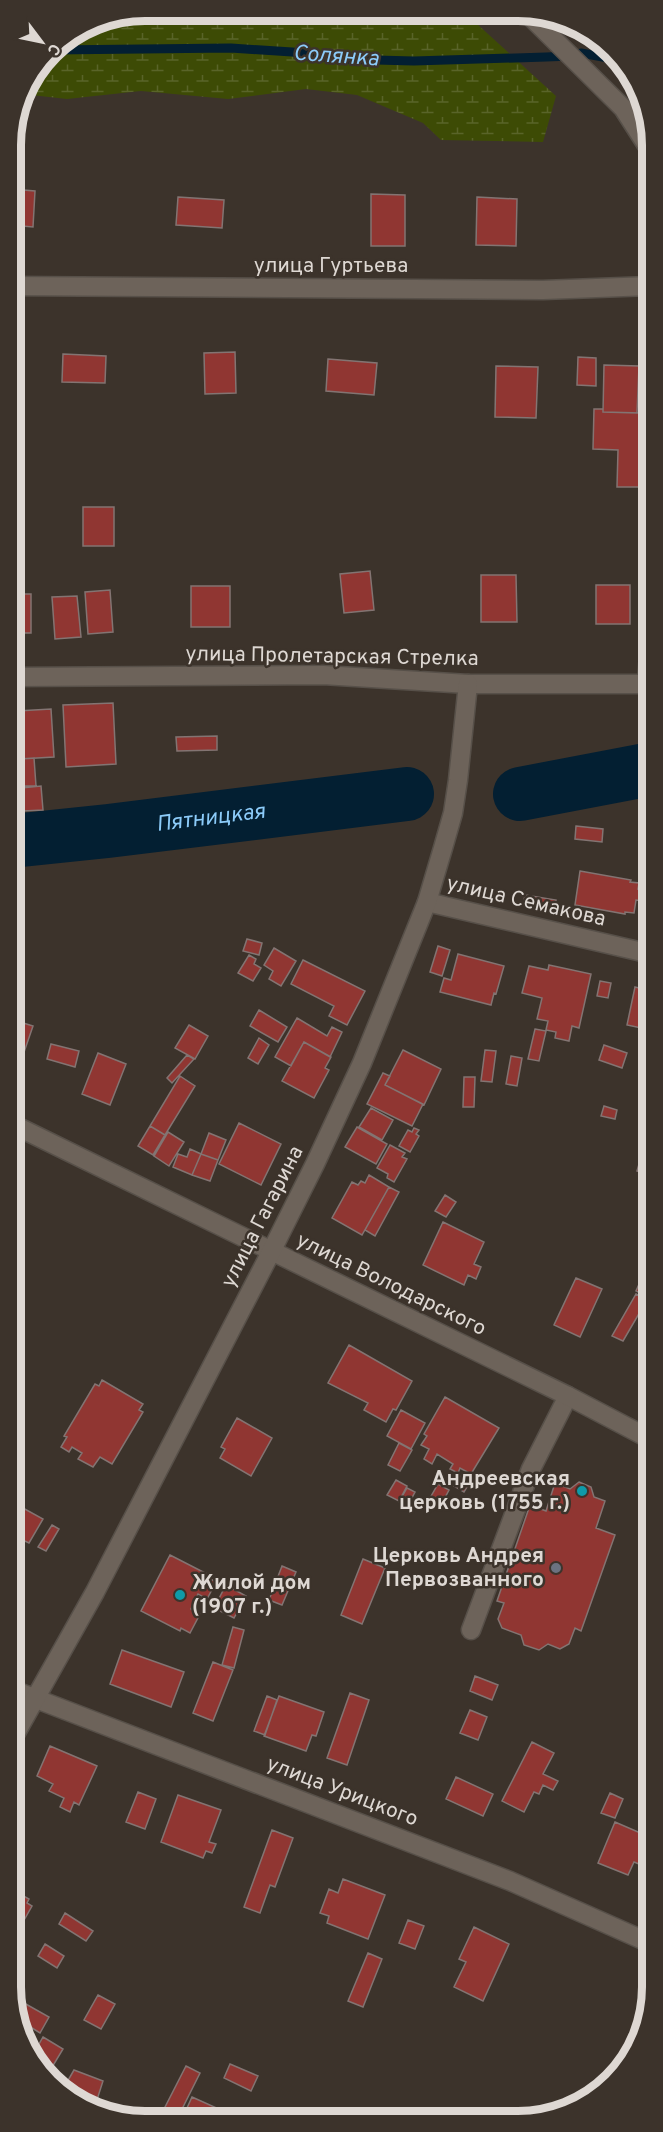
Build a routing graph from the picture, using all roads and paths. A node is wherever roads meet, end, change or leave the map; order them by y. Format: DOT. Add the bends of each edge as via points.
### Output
graph roads {
  1 [pos="536,22"];
  2 [pos="642,137"];
  3 [pos="21,286"];
  4 [pos="642,286"];
  5 [pos="21,676"];
  6 [pos="468,684"];
  7 [pos="642,684"];
  8 [pos="427,902"];
  9 [pos="642,952"];
  10 [pos="21,1128"];
  11 [pos="272,1252"];
  12 [pos="568,1396"];
  13 [pos="642,1435"];
  14 [pos="471,1630"];
  15 [pos="21,1693"];
  16 [pos="35,1699"];
  17 [pos="21,1724"];
  18 [pos="642,1940"];
  1 -- 2 [label="street" via="622,108"];
  3 -- 4 [label="street, улица Гуртьева" via="532,290"];
  5 -- 6 [label="street, улица Пролетарская Стрелка" via="323,675"];
  6 -- 7 [label="street, улица Пролетарская Стрелка"];
  6 -- 8 [label="street, улица Гагарина" via="453,813"];
  8 -- 9 [label="street, улица Семакова"];
  8 -- 11 [label="street, улица Гагарина" via="362,1063"];
  10 -- 11 [label="street, улица Володарского"];
  11 -- 12 [label="street, улица Володарского"];
  11 -- 16 [label="street, улица Гагарина"];
  12 -- 13 [label="street, улица Володарского"];
  12 -- 14 [label="street" via="531,1469"];
  15 -- 16 [label="street, улица Урицкого"];
  16 -- 17 [label="street, улица Гагарина"];
  16 -- 18 [label="street, улица Урицкого" via="500,1877"];
}
